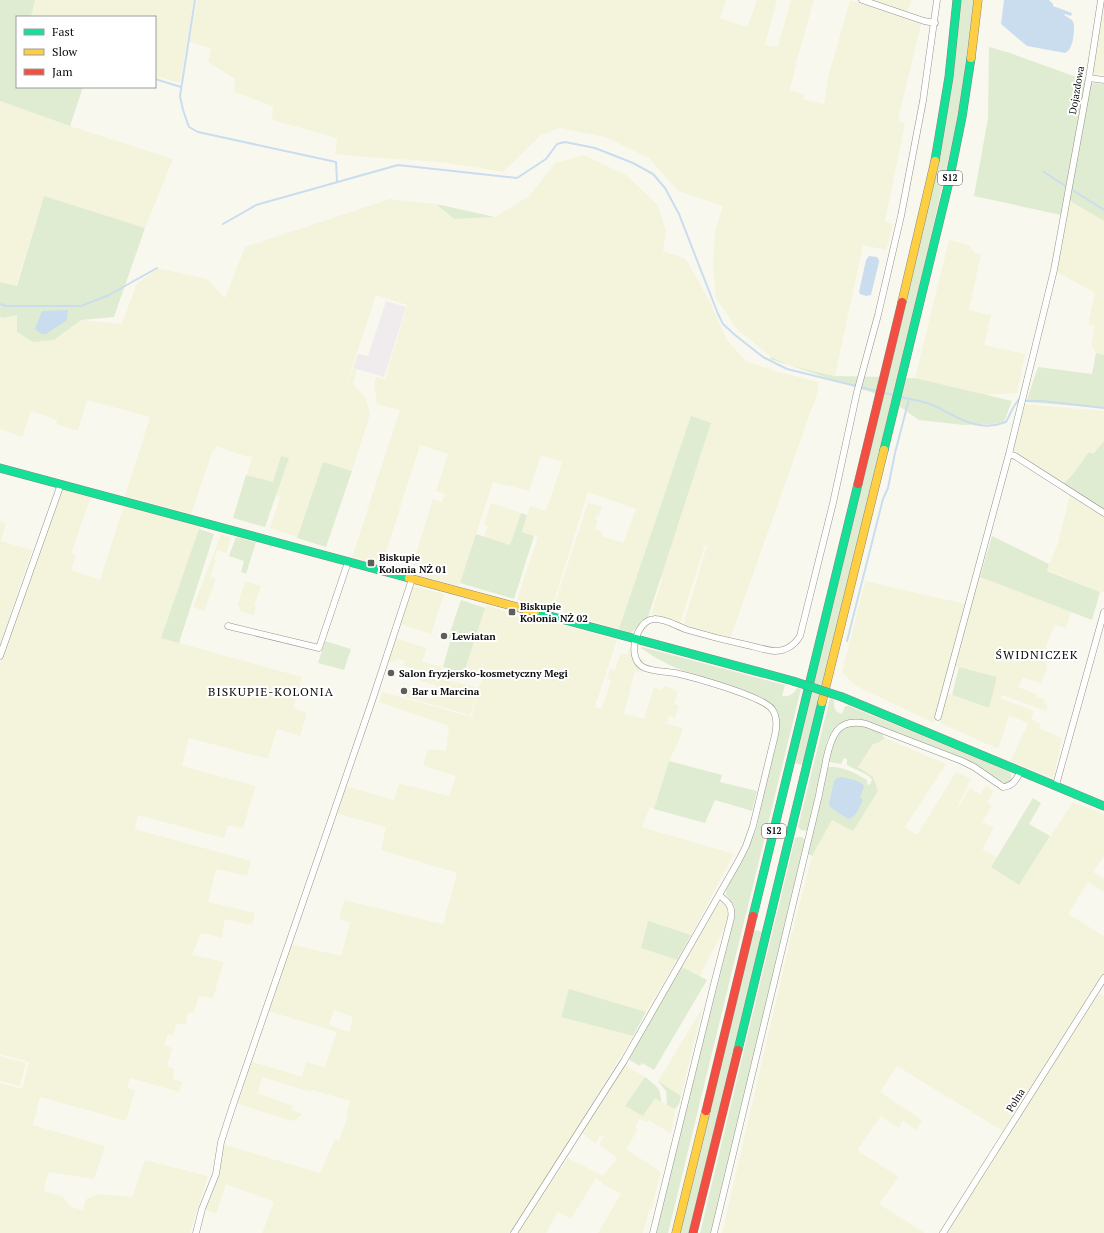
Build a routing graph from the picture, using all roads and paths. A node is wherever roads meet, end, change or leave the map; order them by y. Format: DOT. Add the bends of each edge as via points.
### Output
graph roads {
  1 [pos="862,0"];
  2 [pos="937,0"];
  3 [pos="957,0"];
  4 [pos="978,0"];
  5 [pos="1101,0"];
  6 [pos="934,23"];
  7 [pos="1089,78"];
  8 [pos="1104,80"];
  9 [pos="1009,454"];
  10 [pos="0,468"];
  11 [pos="61,484"];
  12 [pos="1104,514"];
  13 [pos="348,562"];
  14 [pos="412,578"];
  15 [pos="1104,612"];
  16 [pos="228,626"];
  17 [pos="636,640"];
  18 [pos="0,656"];
  19 [pos="938,717"];
  20 [pos="1021,771"];
  21 [pos="1056,785"];
  22 [pos="1104,806"];
  23 [pos="719,895"];
  24 [pos="1104,978"];
  25 [pos="196,1233"];
  26 [pos="514,1233"];
  27 [pos="652,1233"];
  28 [pos="676,1233"];
  29 [pos="693,1233"];
  30 [pos="714,1233"];
  31 [pos="943,1233"];
  1 -- 6 [label="street"];
  2 -- 6 [label="street"];
  3 -- 28 [label="main road, S12" via="947,91 924,216"];
  4 -- 29 [label="main road, S12" via="969,75 945,200"];
  5 -- 7 [label="street, Dojazdowa"];
  6 -- 17 [label="street" via="904,203 878,315 859,381 814,584 797,641 780,651 767,650 688,630 654,618 642,625"];
  7 -- 8 [label="street"];
  7 -- 9 [label="street, Dojazdowa" via="1054,270"];
  9 -- 12 [label="street"];
  9 -- 19 [label="street, Dojazdowa"];
  10 -- 11 [label="main road"];
  11 -- 13 [label="main road"];
  11 -- 18 [label="street"];
  13 -- 14 [label="main road"];
  13 -- 16 [label="street" via="319,648"];
  14 -- 17 [label="main road"];
  14 -- 25 [label="street" via="232,1108 221,1142 216,1174 202,1209"];
  15 -- 21 [label="street"];
  17 -- 20 [label="main road, bridge" via="793,681 842,697"];
  17 -- 23 [label="street" via="634,657 644,668 687,676 756,698 771,707 775,715 774,739 750,836"];
  20 -- 21 [label="main road"];
  20 -- 30 [label="street" via="1013,783 1003,787 958,759 866,724 846,724 832,736"];
  21 -- 22 [label="main road"];
  23 -- 26 [label="street" via="624,1061"];
  23 -- 27 [label="street" via="728,902 732,913"];
  24 -- 31 [label="street, Polna"];
}
